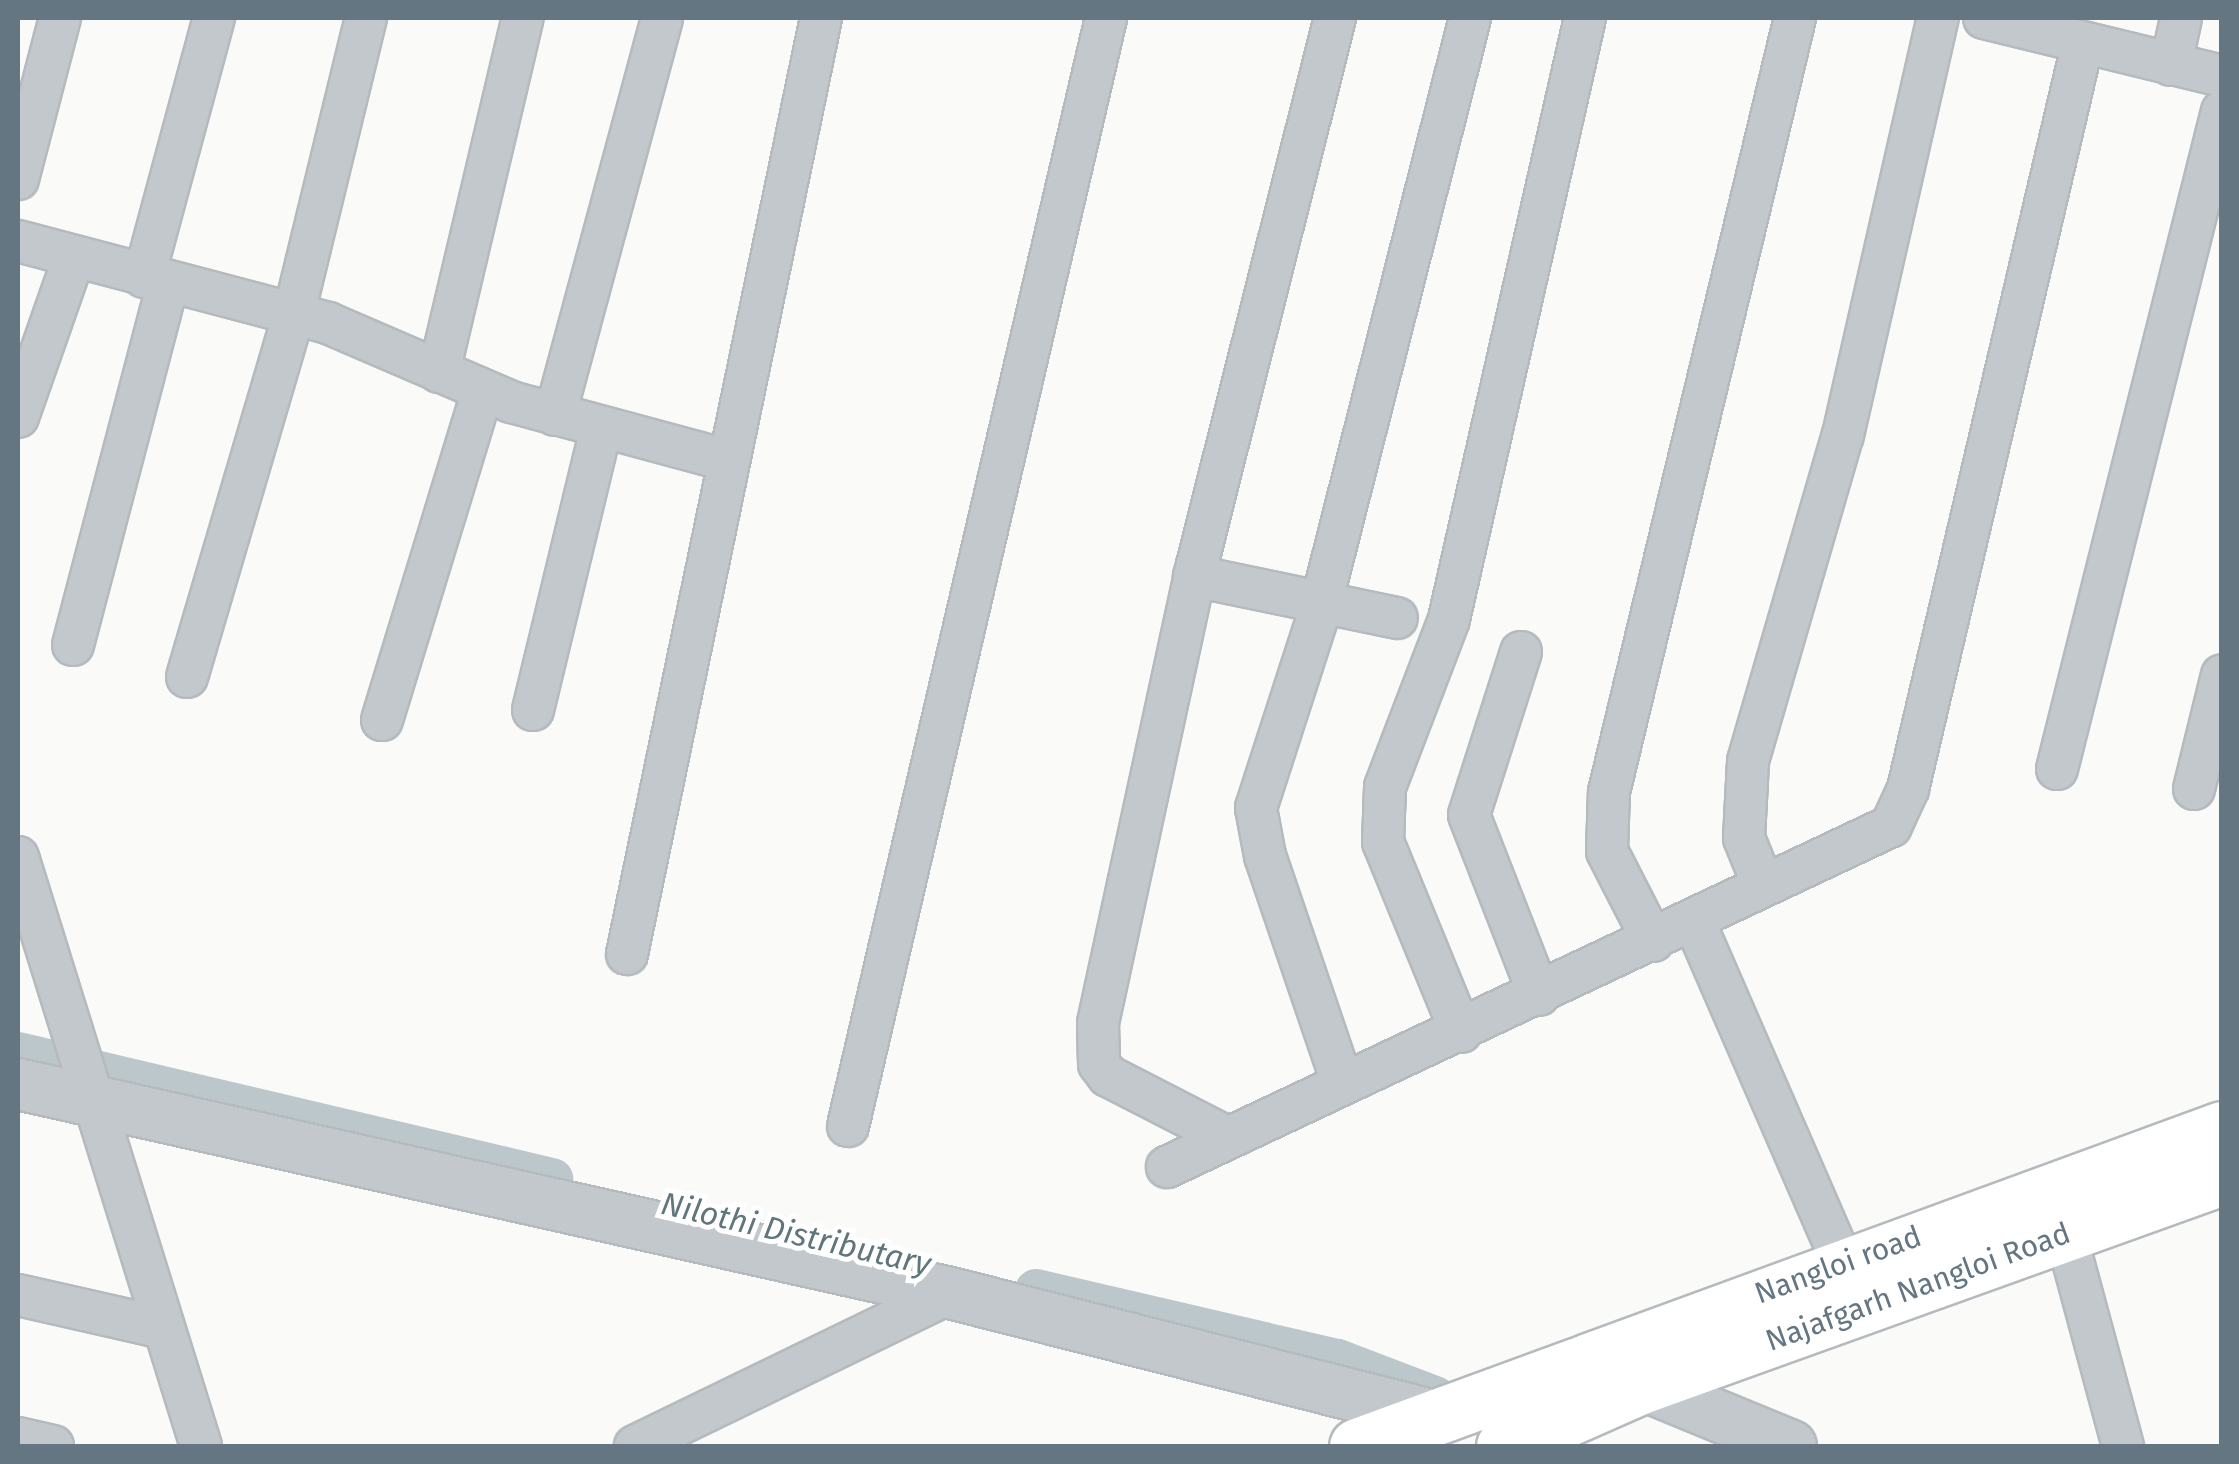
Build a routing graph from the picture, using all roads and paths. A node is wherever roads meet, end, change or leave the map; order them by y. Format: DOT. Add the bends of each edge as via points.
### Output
graph roads {
  1 [pos="60,18"];
  2 [pos="214,18"];
  3 [pos="366,18"];
  4 [pos="523,18"];
  5 [pos="662,18"];
  6 [pos="820,18"];
  7 [pos="1106,18"];
  8 [pos="1335,18"];
  9 [pos="1470,18"];
  10 [pos="1585,18"];
  11 [pos="1795,18"];
  12 [pos="1938,18"];
  13 [pos="1984,18"];
  14 [pos="2182,18"];
  15 [pos="2024,23"];
  16 [pos="2083,42"];
  17 [pos="2171,65"];
  18 [pos="2222,76"];
  19 [pos="2222,112"];
  20 [pos="18,179"];
  21 [pos="18,241"];
  22 [pos="74,256"];
  23 [pos="156,280"];
  24 [pos="294,314"];
  25 [pos="439,372"];
  26 [pos="482,392"];
  27 [pos="555,415"];
  28 [pos="18,417"];
  29 [pos="601,428"];
  30 [pos="726,460"];
  31 [pos="1194,576"];
  32 [pos="1320,604"];
  33 [pos="1396,618"];
  34 [pos="73,645"];
  35 [pos="1521,652"];
  36 [pos="2222,675"];
  37 [pos="187,677"];
  38 [pos="533,710"];
  39 [pos="382,720"];
  40 [pos="2057,770"];
  41 [pos="2194,789"];
  42 [pos="18,857"];
  43 [pos="1763,885"];
  44 [pos="1694,921"];
  45 [pos="1653,941"];
  46 [pos="628,954"];
  47 [pos="1539,995"];
  48 [pos="1461,1032"];
  49 [pos="1342,1082"];
  50 [pos="18,1084"];
  51 [pos="88,1101"];
  52 [pos="848,1126"];
  53 [pos="2222,1128"];
  54 [pos="1223,1135"];
  55 [pos="1166,1167"];
  56 [pos="2222,1177"];
  57 [pos="2066,1235"];
  58 [pos="1842,1262"];
  59 [pos="950,1293"];
  60 [pos="18,1294"];
  61 [pos="159,1327"];
  62 [pos="1624,1379"];
  63 [pos="1450,1413"];
  64 [pos="18,1438"];
  65 [pos="1511,1445"];
  66 [pos="54,1446"];
  67 [pos="201,1446"];
  68 [pos="635,1446"];
  69 [pos="1357,1446"];
  70 [pos="1792,1446"];
  71 [pos="2123,1446"];
  1 -- 20 [label="street"];
  2 -- 23 [label="street"];
  3 -- 24 [label="street"];
  4 -- 25 [label="street"];
  5 -- 27 [label="street"];
  6 -- 30 [label="street"];
  7 -- 52 [label="street"];
  8 -- 31 [label="street"];
  9 -- 32 [label="street"];
  10 -- 48 [label="street" via="1450,619 1385,787 1383,842"];
  11 -- 45 [label="street" via="1608,802 1607,852"];
  12 -- 43 [label="street" via="1843,436 1748,761 1744,838"];
  13 -- 15 [label="street"];
  14 -- 17 [label="street"];
  15 -- 16 [label="street"];
  16 -- 17 [label="street"];
  16 -- 43 [label="street" via="1903,804 1882,835"];
  17 -- 18 [label="street"];
  19 -- 40 [label="street"];
  21 -- 22 [label="street"];
  22 -- 23 [label="street"];
  22 -- 28 [label="street"];
  23 -- 24 [label="street"];
  23 -- 34 [label="street"];
  24 -- 25 [label="street"];
  24 -- 37 [label="street"];
  25 -- 26 [label="street"];
  26 -- 27 [label="street"];
  26 -- 39 [label="street"];
  27 -- 29 [label="street"];
  29 -- 30 [label="street"];
  29 -- 38 [label="street"];
  30 -- 46 [label="street"];
  31 -- 32 [label="street"];
  31 -- 54 [label="street" via="1096,1045 1099,1064 1124,1089"];
  32 -- 33 [label="street"];
  32 -- 49 [label="street" via="1256,808 1264,856"];
  35 -- 47 [label="street" via="1469,815"];
  36 -- 41 [label="street"];
  42 -- 51 [label="street"];
  43 -- 44 [label="street"];
  44 -- 45 [label="street"];
  44 -- 58 [label="street"];
  45 -- 47 [label="street"];
  47 -- 48 [label="street"];
  48 -- 49 [label="street"];
  49 -- 54 [label="street"];
  50 -- 51 [label="street"];
  51 -- 59 [label="street"];
  51 -- 61 [label="street"];
  53 -- 58 [label="main road, Nangloi road"];
  54 -- 55 [label="street"];
  56 -- 57 [label="main road, Najafgarh Nangloi Road"];
  57 -- 62 [label="main road, Najafgarh Nangloi Road"];
  57 -- 71 [label="street"];
  58 -- 62 [label="main road, Nangloi road"];
  59 -- 63 [label="street"];
  59 -- 68 [label="street"];
  60 -- 61 [label="street"];
  61 -- 67 [label="street"];
  62 -- 63 [label="main road, Nangloi road" via="1557,1374"];
  62 -- 65 [label="main road, Nangloi road"];
  62 -- 70 [label="street"];
  63 -- 65 [label="street"];
  63 -- 69 [label="main road"];
  64 -- 66 [label="street"];
}
